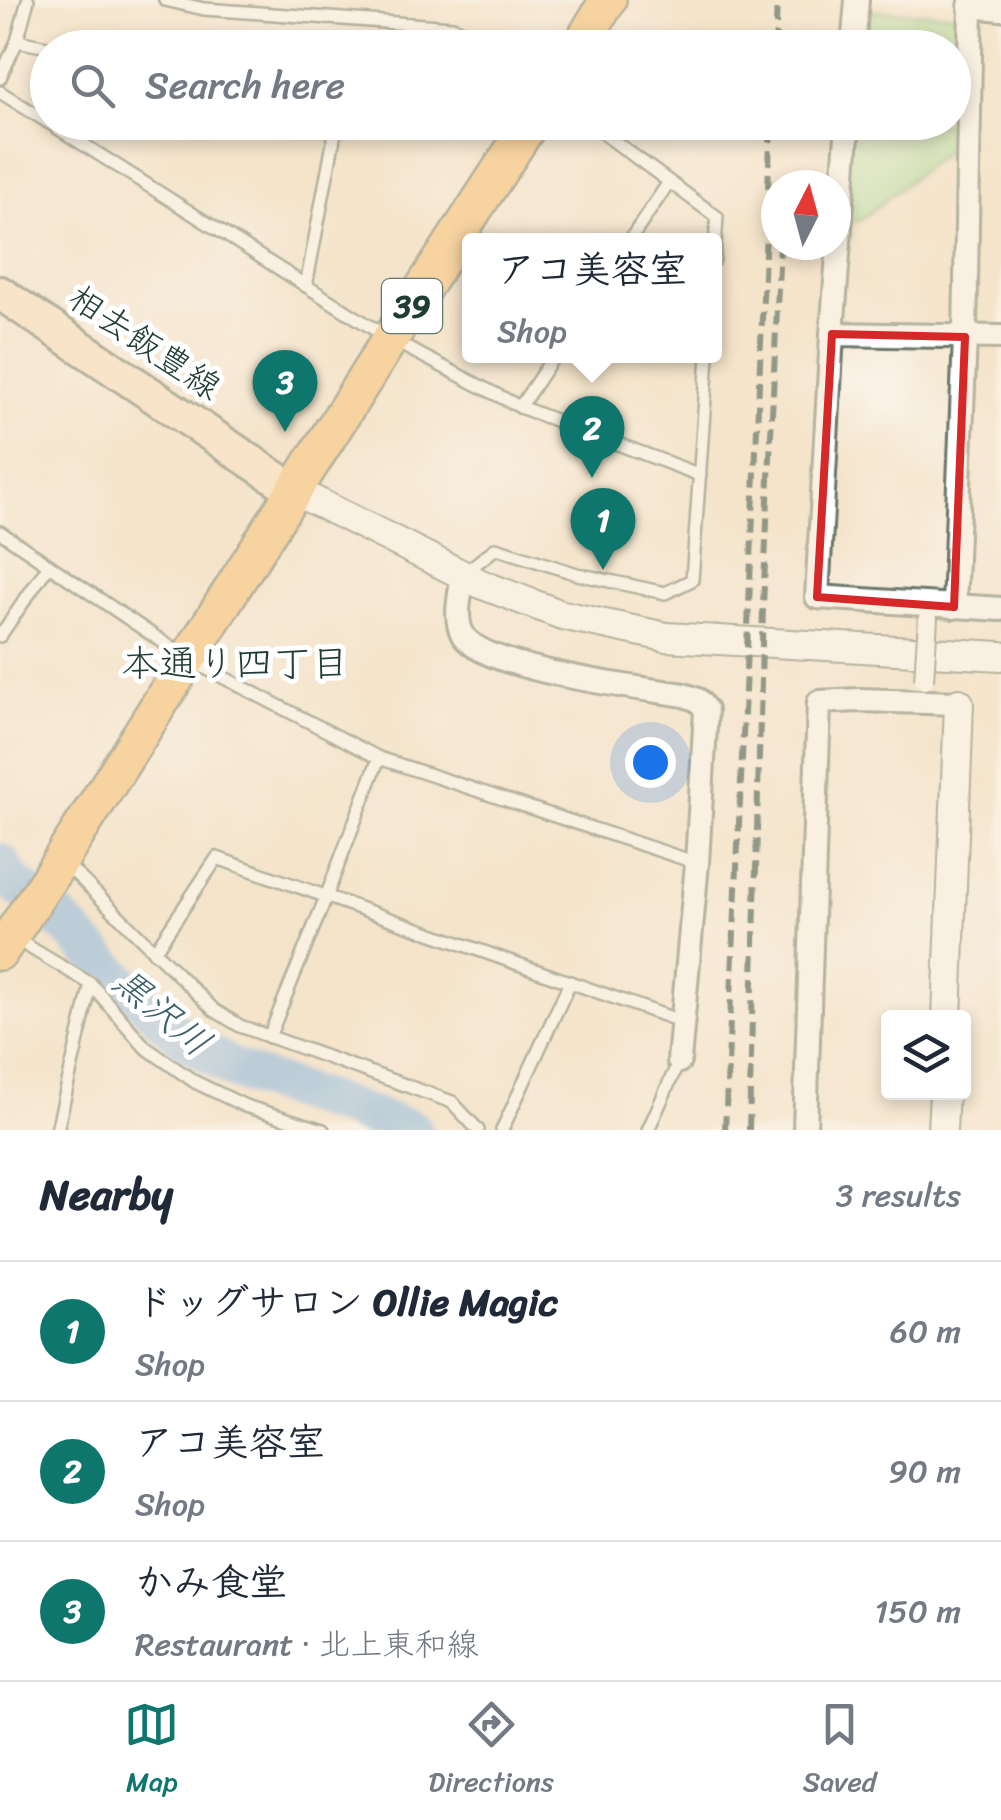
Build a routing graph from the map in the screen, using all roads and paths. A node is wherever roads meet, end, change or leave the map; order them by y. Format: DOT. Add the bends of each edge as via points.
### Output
graph roads {
  1 [pos="28,0"];
  2 [pos="164,0"];
  3 [pos="608,0"];
  4 [pos="857,0"];
  5 [pos="970,3"];
  6 [pos="1001,8"];
  7 [pos="460,30"];
  8 [pos="590,30"];
  9 [pos="854,30"];
  10 [pos="970,30"];
  11 [pos="17,41"];
  12 [pos="30,44"];
  13 [pos="0,78"];
  14 [pos="0,92"];
  15 [pos="30,111"];
  16 [pos="76,140"];
  17 [pos="334,140"];
  18 [pos="519,140"];
  19 [pos="612,140"];
  20 [pos="847,140"];
  21 [pos="968,140"];
  22 [pos="669,182"];
  23 [pos="635,233"];
  24 [pos="717,233"];
  25 [pos="306,286"];
  26 [pos="0,292"];
  27 [pos="832,334"];
  28 [pos="965,337"];
  29 [pos="1001,338"];
  30 [pos="390,339"];
  31 [pos="549,363"];
  32 [pos="708,363"];
  33 [pos="520,407"];
  34 [pos="700,475"];
  35 [pos="295,492"];
  36 [pos="0,532"];
  37 [pos="50,565"];
  38 [pos="463,574"];
  39 [pos="954,607"];
  40 [pos="1001,609"];
  41 [pos="928,618"];
  42 [pos="0,636"];
  43 [pos="1001,656"];
  44 [pos="188,659"];
  45 [pos="924,680"];
  46 [pos="959,704"];
  47 [pos="378,758"];
  48 [pos="698,863"];
  49 [pos="58,864"];
  50 [pos="326,896"];
  51 [pos="8,931"];
  52 [pos="154,952"];
  53 [pos="570,982"];
  54 [pos="91,984"];
  55 [pos="947,1010"];
  56 [pos="683,1022"];
  57 [pos="269,1037"];
  58 [pos="679,1061"];
  59 [pos="944,1100"];
  60 [pos="57,1130"];
  61 [pos="323,1130"];
  62 [pos="478,1130"];
  63 [pos="502,1130"];
  64 [pos="648,1130"];
  65 [pos="805,1130"];
  66 [pos="942,1130"];
  1 -- 11 [label="lane"];
  2 -- 7 [label="lane"];
  3 -- 8 [label="main road"];
  4 -- 9 [label="street"];
  5 -- 6 [label="street"];
  5 -- 10 [label="street"];
  11 -- 12 [label="lane"];
  11 -- 13 [label="lane"];
  14 -- 15 [label="lane"];
  16 -- 25 [label="lane"];
  17 -- 25 [label="lane"];
  18 -- 30 [label="main road, 39"];
  19 -- 22 [label="lane"];
  20 -- 27 [label="street"];
  21 -- 28 [label="street"];
  22 -- 23 [label="lane"];
  22 -- 24 [label="lane" via="718,217"];
  25 -- 30 [label="lane"];
  26 -- 35 [label="main road, 相去飯豊線"];
  27 -- 28 [label="street"];
  27 -- 39 [label="street" via="818,598"];
  28 -- 29 [label="street"];
  28 -- 39 [label="street"];
  30 -- 33 [label="lane"];
  30 -- 35 [label="main road, 39"];
  31 -- 33 [label="lane"];
  32 -- 34 [label="lane"];
  33 -- 34 [label="lane"];
  34 -- 38 [label="lane" via="692,580 665,593 496,548"];
  35 -- 38 [label="street"];
  35 -- 44 [label="main road, 39"];
  36 -- 37 [label="lane"];
  37 -- 42 [label="lane"];
  37 -- 44 [label="lane"];
  38 -- 43 [label="street" via="562,616 666,637"];
  38 -- 48 [label="street" via="458,618 476,648 535,669 698,700 706,710"];
  39 -- 40 [label="street"];
  41 -- 45 [label="street, bridge"];
  44 -- 47 [label="lane"];
  44 -- 49 [label="main road, 39"];
  46 -- 55 [label="street"];
  46 -- 65 [label="street" via="818,702"];
  47 -- 48 [label="lane"];
  47 -- 50 [label="lane"];
  48 -- 56 [label="street"];
  49 -- 51 [label="main road, 39"];
  49 -- 52 [label="lane"];
  50 -- 52 [label="lane" via="217,858"];
  50 -- 53 [label="lane"];
  50 -- 57 [label="lane"];
  51 -- 54 [label="lane"];
  52 -- 57 [label="lane" via="214,1010"];
  53 -- 56 [label="lane"];
  53 -- 63 [label="lane"];
  54 -- 60 [label="lane"];
  54 -- 61 [label="lane" via="146,1047 195,1082"];
  56 -- 58 [label="street"];
  57 -- 62 [label="lane" via="452,1102"];
  58 -- 64 [label="lane"];
  59 -- 66 [label="street"];
}
